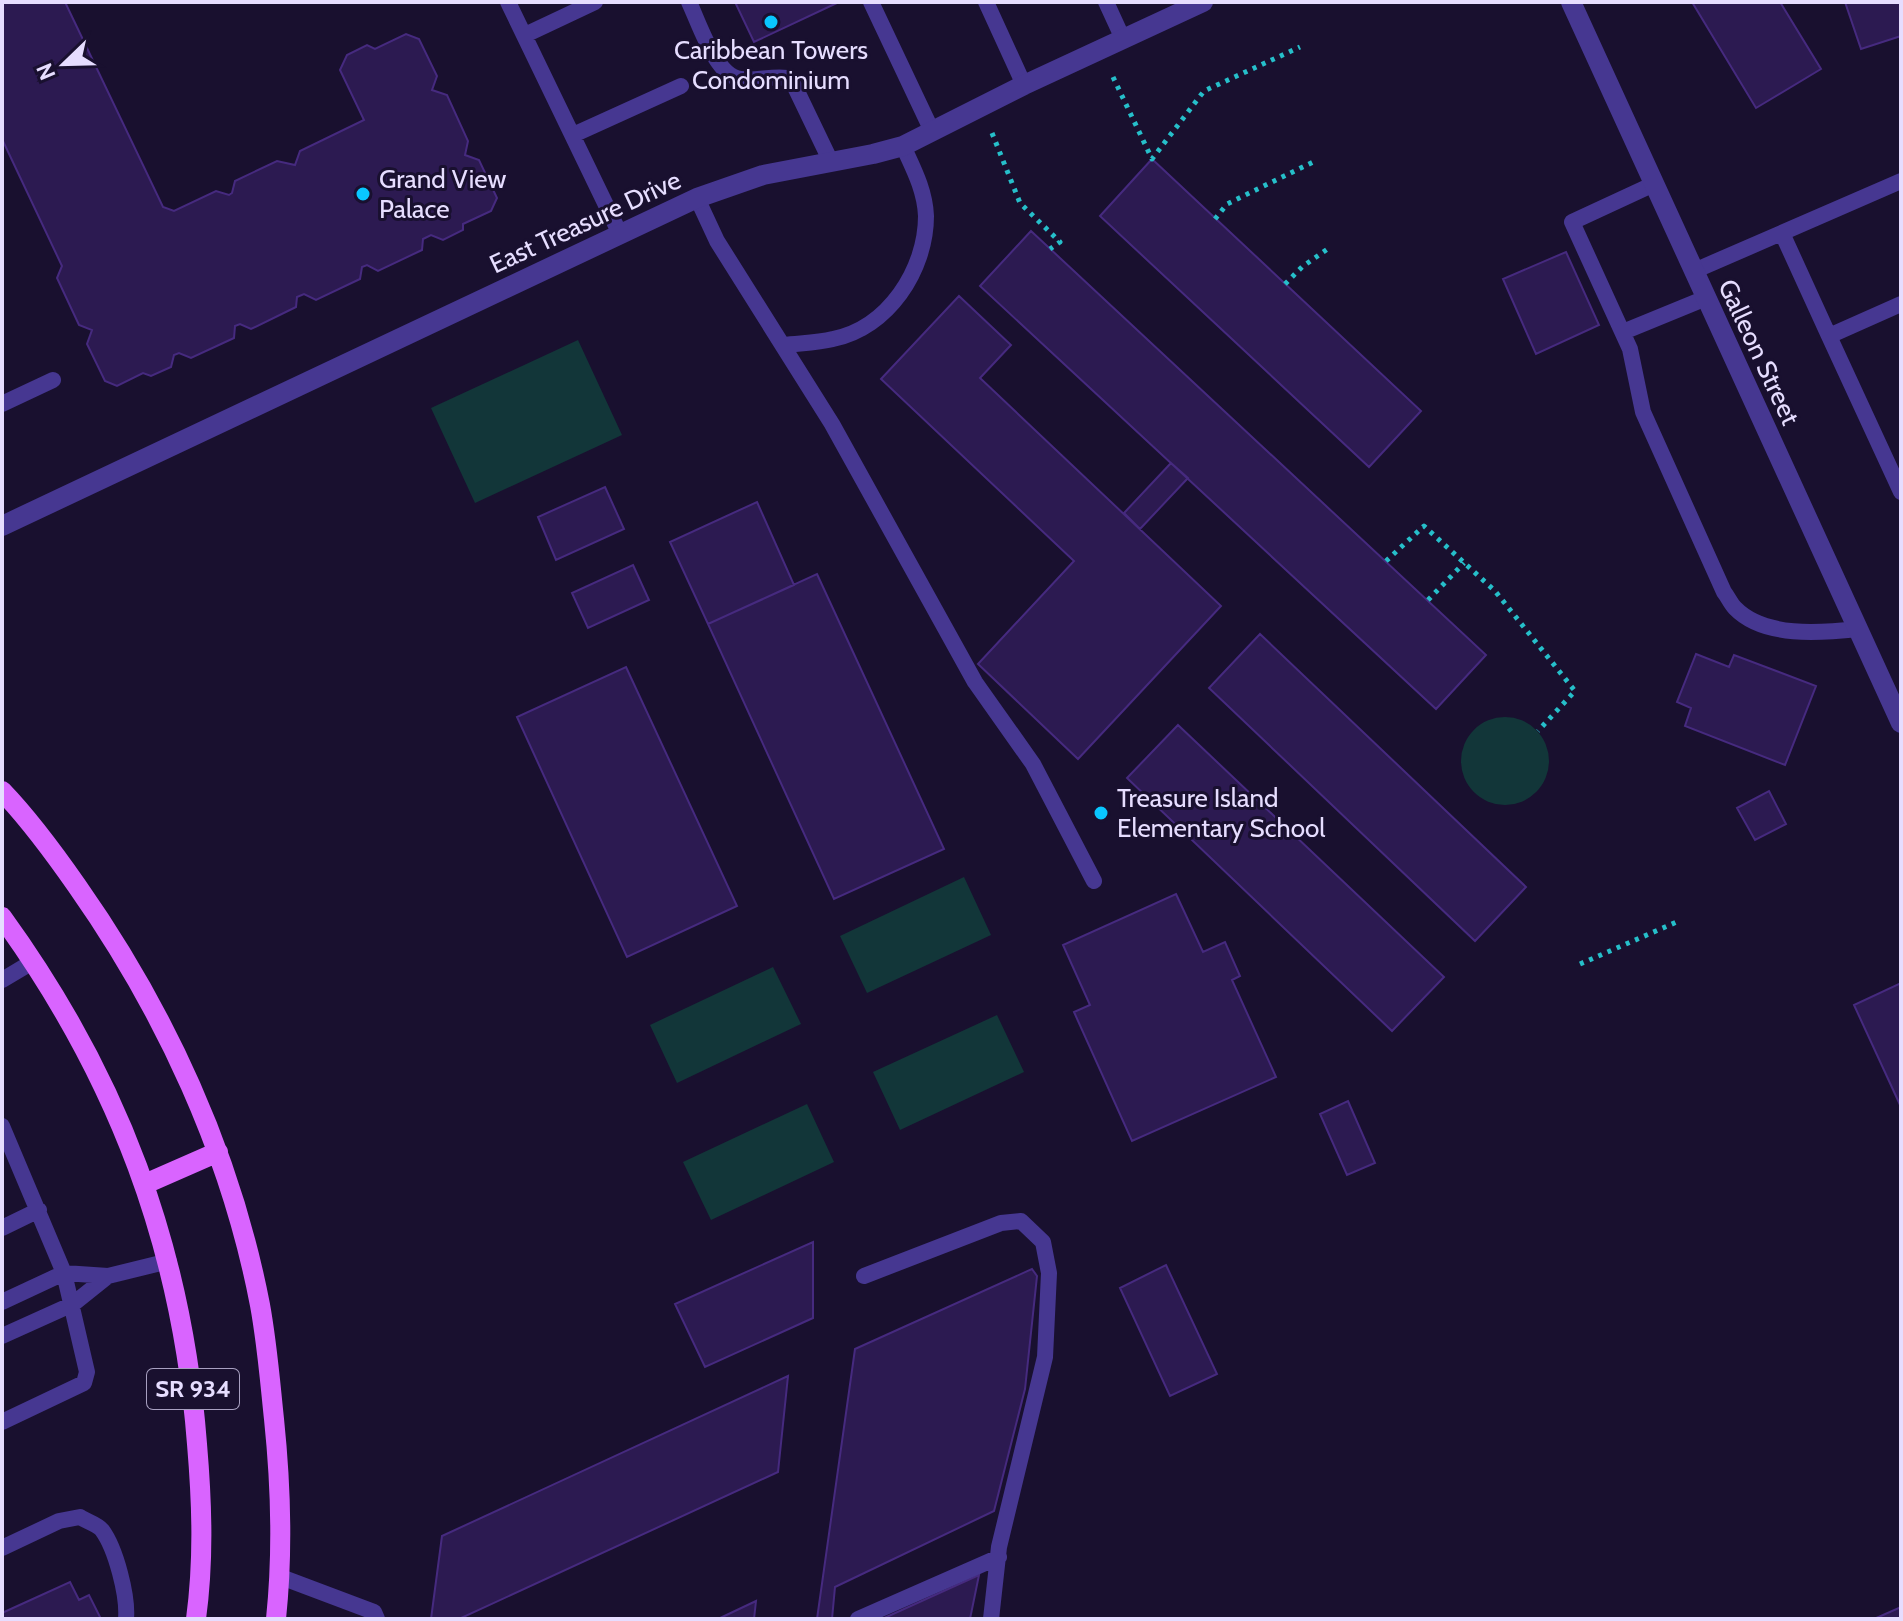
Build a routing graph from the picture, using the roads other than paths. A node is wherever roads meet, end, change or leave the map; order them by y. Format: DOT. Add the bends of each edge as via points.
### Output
graph roads {
  1 [pos="508,2"];
  2 [pos="595,2"];
  3 [pos="689,2"];
  4 [pos="871,2"];
  5 [pos="986,2"];
  6 [pos="1106,2"];
  7 [pos="1203,2"];
  8 [pos="1571,2"];
  9 [pos="525,35"];
  10 [pos="1123,39"];
  11 [pos="1024,85"];
  12 [pos="681,86"];
  13 [pos="932,131"];
  14 [pos="573,135"];
  15 [pos="903,146"];
  16 [pos="831,162"];
  17 [pos="1901,181"];
  18 [pos="1654,184"];
  19 [pos="697,198"];
  20 [pos="1782,233"];
  21 [pos="620,234"];
  22 [pos="1694,271"];
  23 [pos="1706,298"];
  24 [pos="1901,304"];
  25 [pos="1623,332"];
  26 [pos="1829,336"];
  27 [pos="784,345"];
  28 [pos="53,380"];
  29 [pos="2,404"];
  30 [pos="1901,492"];
  31 [pos="2,526"];
  32 [pos="1858,629"];
  33 [pos="1901,723"];
  34 [pos="2,791"];
  35 [pos="1094,881"];
  36 [pos="2,917"];
  37 [pos="34,961"];
  38 [pos="2,980"];
  39 [pos="2,1126"];
  40 [pos="218,1152"];
  41 [pos="145,1184"];
  42 [pos="39,1210"];
  43 [pos="2,1228"];
  44 [pos="169,1261"];
  45 [pos="64,1273"];
  46 [pos="108,1276"];
  47 [pos="864,1276"];
  48 [pos="2,1302"];
  49 [pos="73,1304"];
  50 [pos="2,1336"];
  51 [pos="2,1422"];
  52 [pos="2,1548"];
  53 [pos="999,1557"];
  54 [pos="281,1577"];
  55 [pos="126,1619"];
  56 [pos="196,1619"];
  57 [pos="276,1619"];
  58 [pos="377,1619"];
  59 [pos="858,1619"];
  60 [pos="991,1619"];
  1 -- 9 [label="lane"];
  2 -- 9 [label="lane"];
  3 -- 16 [label="lane" via="727,75 740,80 787,78 795,87"];
  4 -- 13 [label="lane"];
  5 -- 11 [label="lane"];
  6 -- 10 [label="lane"];
  7 -- 10 [label="street, East Treasure Drive"];
  8 -- 18 [label="street, Galleon Street"];
  9 -- 14 [label="lane"];
  10 -- 11 [label="street, East Treasure Drive"];
  11 -- 13 [label="street, East Treasure Drive"];
  12 -- 14 [label="lane"];
  13 -- 15 [label="street, East Treasure Drive"];
  14 -- 21 [label="lane"];
  15 -- 16 [label="street, East Treasure Drive"];
  15 -- 27 [label="lane" via="921,186 926,214 924,240 907,286 866,326 835,339"];
  16 -- 19 [label="street, East Treasure Drive" via="763,175"];
  17 -- 20 [label="lane"];
  18 -- 22 [label="street, Galleon Street"];
  18 -- 25 [label="lane" via="1572,222"];
  19 -- 21 [label="street, East Treasure Drive"];
  19 -- 27 [label="lane" via="717,241"];
  20 -- 22 [label="lane"];
  20 -- 26 [label="lane"];
  21 -- 31 [label="street, East Treasure Drive"];
  22 -- 23 [label="street, Galleon Street"];
  23 -- 25 [label="lane"];
  23 -- 32 [label="street, Galleon Street"];
  24 -- 26 [label="lane"];
  25 -- 32 [label="lane" via="1643,412 1735,609 1769,626 1795,631"];
  26 -- 30 [label="lane"];
  27 -- 35 [label="lane" via="975,682 1033,764"];
  28 -- 29 [label="lane"];
  32 -- 33 [label="street, Galleon Street"];
  34 -- 40 [label="main road, SR 934" via="55,856 130,966 162,1023"];
  36 -- 37 [label="main road, SR 934"];
  37 -- 38 [label="lane"];
  37 -- 41 [label="main road, SR 934" via="97,1071"];
  39 -- 42 [label="lane"];
  40 -- 41 [label="main road"];
  40 -- 54 [label="main road, SR 934" via="256,1289 269,1369 281,1506"];
  41 -- 44 [label="main road, SR 934"];
  42 -- 43 [label="lane"];
  42 -- 45 [label="lane"];
  44 -- 46 [label="lane"];
  44 -- 56 [label="main road, SR 934" via="193,1388 202,1528"];
  45 -- 46 [label="lane"];
  45 -- 48 [label="lane"];
  45 -- 49 [label="lane"];
  46 -- 49 [label="lane"];
  47 -- 53 [label="lane" via="1001,1223 1021,1221 1043,1242 1049,1273 1045,1357"];
  49 -- 50 [label="lane"];
  49 -- 51 [label="lane" via="87,1372 84,1383"];
  52 -- 55 [label="lane" via="59,1521 80,1517 101,1529 117,1562"];
  53 -- 59 [label="lane"];
  53 -- 60 [label="lane"];
  54 -- 57 [label="main road, SR 934"];
  54 -- 58 [label="lane" via="374,1612"];
}
